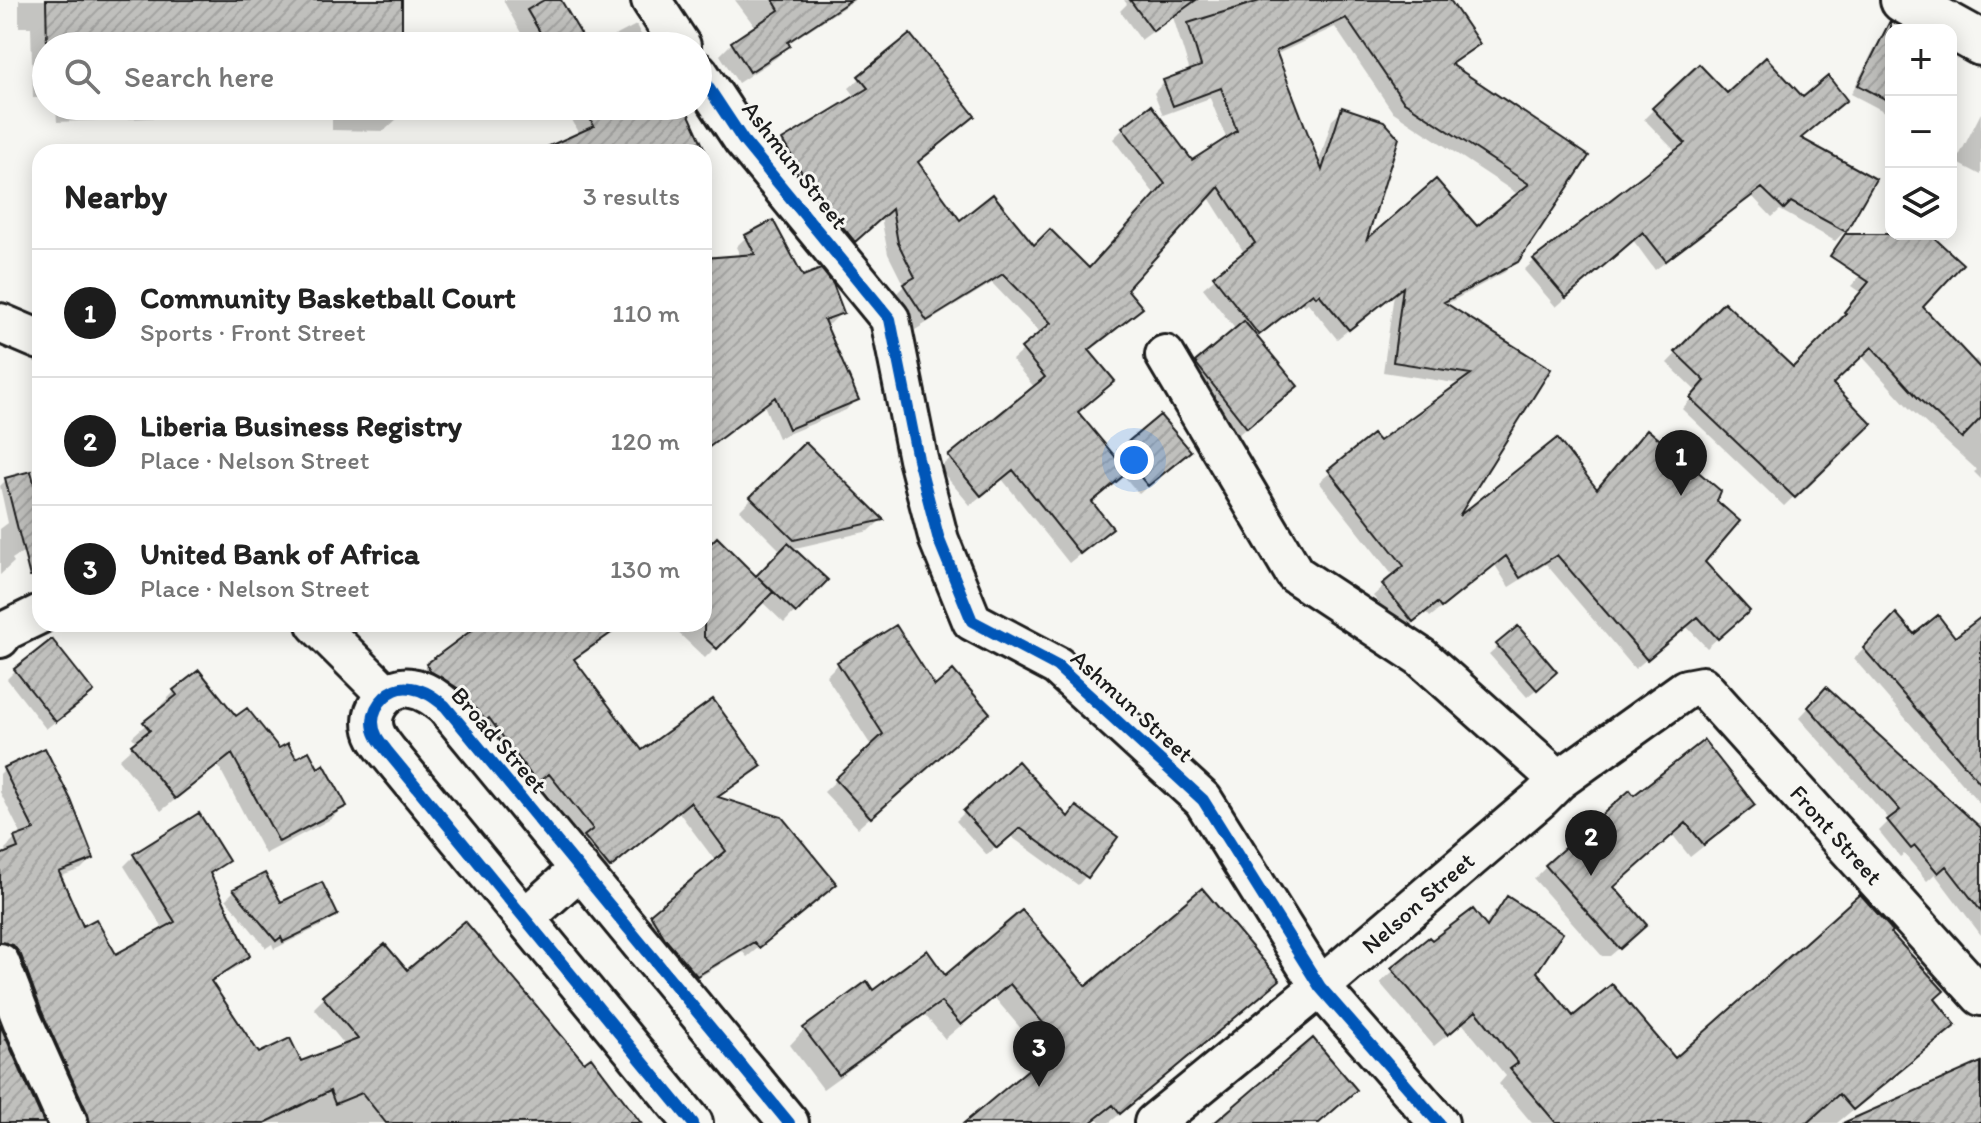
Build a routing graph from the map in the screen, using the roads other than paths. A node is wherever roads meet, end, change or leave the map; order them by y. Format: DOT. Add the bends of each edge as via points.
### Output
graph roads {
  1 [pos="651,0"];
  2 [pos="1903,0"];
  3 [pos="672,32"];
  4 [pos="1981,43"];
  5 [pos="712,93"];
  6 [pos="0,323"];
  7 [pos="32,337"];
  8 [pos="1165,355"];
  9 [pos="32,618"];
  10 [pos="325,632"];
  11 [pos="349,632"];
  12 [pos="0,638"];
  13 [pos="1686,689"];
  14 [pos="393,691"];
  15 [pos="1559,780"];
  16 [pos="580,869"];
  17 [pos="525,918"];
  18 [pos="0,963"];
  19 [pos="1320,987"];
  20 [pos="1981,996"];
  21 [pos="68,1123"];
  22 [pos="693,1123"];
  23 [pos="789,1123"];
  24 [pos="1154,1123"];
  25 [pos="1439,1123"];
  1 -- 3 [label="street"];
  2 -- 4 [label="main road"];
  5 -- 19 [label="street, Ashmun Street" via="743,140 890,319 939,540 972,621 1057,666 1203,800"];
  6 -- 7 [label="street"];
  8 -- 15 [label="street" via="1295,574 1421,657"];
  9 -- 12 [label="street"];
  10 -- 14 [label="street"];
  11 -- 14 [label="street"];
  13 -- 15 [label="street, Nelson Street"];
  13 -- 20 [label="street, Front Street" via="1702,686"];
  14 -- 16 [label="street, Broad Street" via="411,688 445,706"];
  14 -- 17 [label="street" via="377,707 375,734"];
  15 -- 19 [label="street, Nelson Street"];
  16 -- 17 [label="street"];
  16 -- 23 [label="street, Broad Street"];
  17 -- 22 [label="street"];
  18 -- 21 [label="street"];
  19 -- 24 [label="street, Nelson Street"];
  19 -- 25 [label="street, Ashmun Street"];
}
